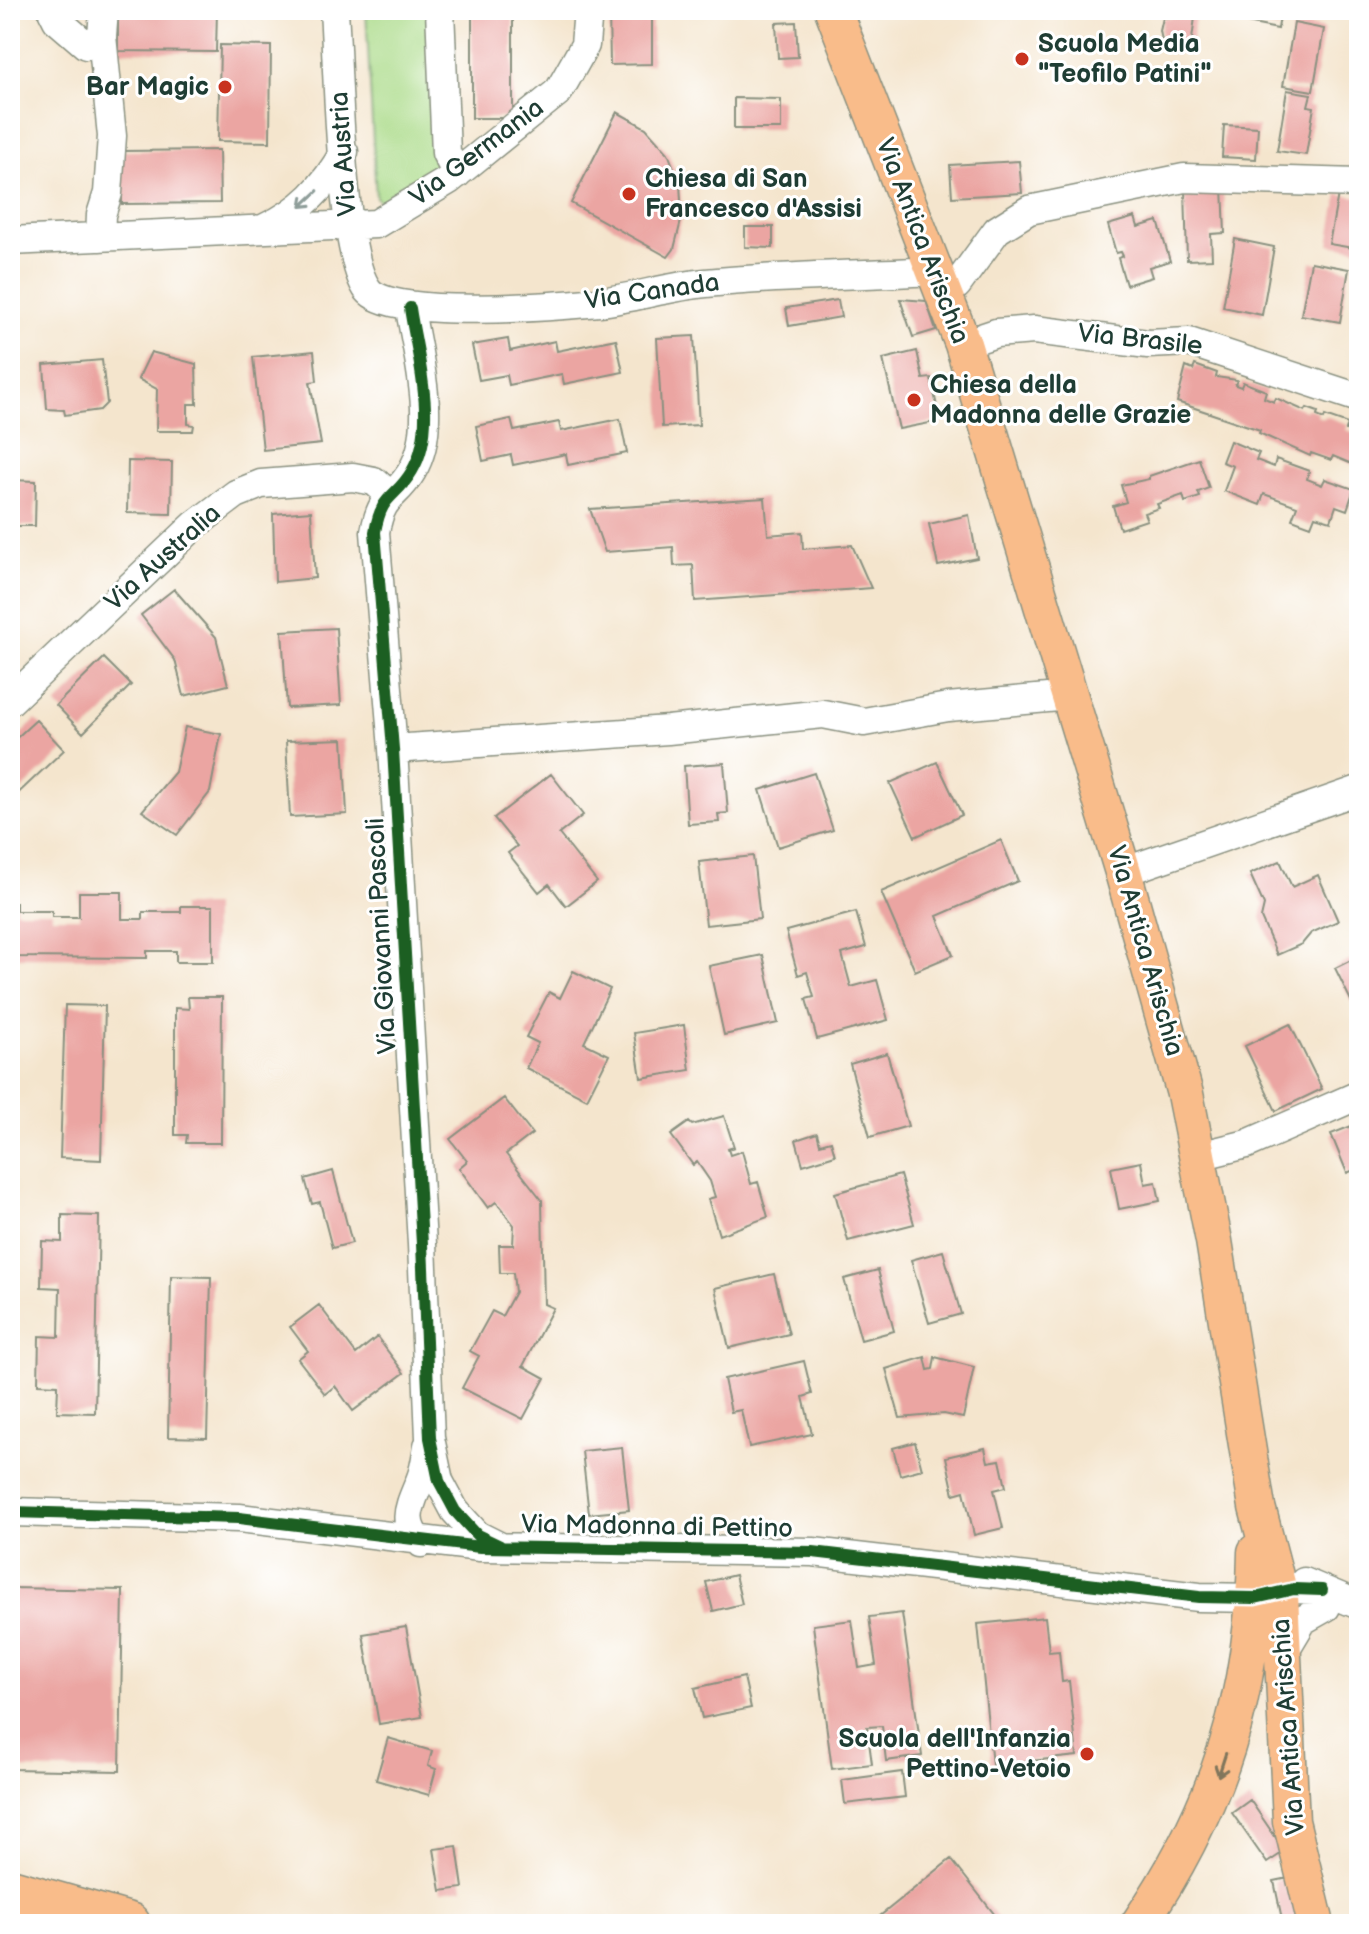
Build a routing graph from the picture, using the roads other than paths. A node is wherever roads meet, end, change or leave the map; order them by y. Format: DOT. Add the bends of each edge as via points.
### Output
graph roads {
  1 [pos="52,10"];
  2 [pos="334,10"];
  3 [pos="440,10"];
  4 [pos="588,10"];
  5 [pos="833,10"];
  6 [pos="95,29"];
  7 [pos="344,152"];
  8 [pos="457,174"];
  9 [pos="1359,183"];
  10 [pos="349,227"];
  11 [pos="261,231"];
  12 [pos="100,237"];
  13 [pos="10,241"];
  14 [pos="940,282"];
  15 [pos="371,294"];
  16 [pos="410,308"];
  17 [pos="963,344"];
  18 [pos="1359,398"];
  19 [pos="389,494"];
  20 [pos="1070,696"];
  21 [pos="10,701"];
  22 [pos="393,749"];
  23 [pos="1359,790"];
  24 [pos="1123,872"];
  25 [pos="1359,1095"];
  26 [pos="1199,1156"];
  27 [pos="430,1438"];
  28 [pos="412,1495"];
  29 [pos="446,1497"];
  30 [pos="10,1512"];
  31 [pos="346,1532"];
  32 [pos="421,1543"];
  33 [pos="503,1547"];
  34 [pos="1269,1585"];
  35 [pos="1324,1598"];
  36 [pos="1359,1606"];
  37 [pos="1285,1650"];
  38 [pos="1286,1688"];
  39 [pos="1243,1690"];
  40 [pos="10,1890"];
  41 [pos="10,1919"];
  42 [pos="28,1924"];
  43 [pos="129,1924"];
  44 [pos="1139,1924"];
  45 [pos="1316,1924"];
  1 -- 6 [label="street" via="57,20"];
  2 -- 7 [label="street, Via Austria"];
  3 -- 8 [label="street" via="446,153"];
  4 -- 8 [label="street, Via Germania" via="585,45 569,79"];
  5 -- 14 [label="main road, Via Antica Arischia"];
  6 -- 12 [label="street" via="112,105"];
  7 -- 10 [label="street, Via Austria"];
  7 -- 11 [label="street, Via Germania, one-way" via="316,193"];
  8 -- 10 [label="street, Via Germania" via="386,219"];
  9 -- 14 [label="street" via="1184,178 1029,210 997,230 957,285"];
  10 -- 11 [label="street, Via Germania"];
  10 -- 15 [label="street, Via Austria" via="357,268"];
  11 -- 12 [label="street, Via Germania"];
  12 -- 13 [label="street, Via Germania"];
  14 -- 16 [label="street, Via Canada" via="703,283 596,302"];
  14 -- 17 [label="main road, Via Antica Arischia"];
  15 -- 16 [label="street, Via Canada"];
  16 -- 19 [label="street, Via Giovanni Pascoli" via="424,434 412,472"];
  17 -- 18 [label="street, Via Brasile" via="996,333 1034,330 1148,344 1189,342"];
  17 -- 20 [label="main road, Via Antica Arischia"];
  19 -- 21 [label="street, Via Australia" via="374,481 353,477 261,484 236,494 195,525"];
  19 -- 22 [label="street, Via Giovanni Pascoli" via="375,532"];
  20 -- 22 [label="street" via="948,707 864,722 823,714"];
  20 -- 24 [label="main road, Via Antica Arischia"];
  22 -- 27 [label="street, Via Giovanni Pascoli"];
  23 -- 24 [label="street"];
  24 -- 26 [label="main road, Via Antica Arischia"];
  25 -- 26 [label="street" via="1247,1144"];
  26 -- 34 [label="main road, Via Antica Arischia"];
  27 -- 28 [label="street, Via Giovanni Pascoli"];
  27 -- 29 [label="street, Via Giovanni Pascoli"];
  28 -- 31 [label="street" via="386,1517"];
  28 -- 32 [label="street, Via Giovanni Pascoli" via="407,1516"];
  29 -- 32 [label="street" via="444,1521"];
  29 -- 33 [label="street, Via Giovanni Pascoli" via="477,1535"];
  30 -- 31 [label="street, Via Madonna di Pettino" via="239,1518"];
  31 -- 32 [label="street, Via Madonna di Pettino"];
  32 -- 33 [label="street, Via Madonna di Pettino"];
  33 -- 34 [label="street, Via Madonna di Pettino" via="813,1552 1199,1597"];
  34 -- 35 [label="street, Via Madonna di Pettino" via="1300,1605"];
  34 -- 37 [label="main road, Via Antica Arischia"];
  34 -- 39 [label="main road"];
  35 -- 36 [label="street, Via Madonna di Pettino"];
  35 -- 37 [label="street"];
  37 -- 38 [label="main road, Via Antica Arischia"];
  38 -- 39 [label="main road" via="1278,1674 1266,1668 1249,1677"];
  38 -- 45 [label="main road, Via Antica Arischia" via="1291,1821"];
  39 -- 44 [label="main road, one-way" via="1201,1821"];
  40 -- 43 [label="highway"];
  41 -- 42 [label="highway"];
}
